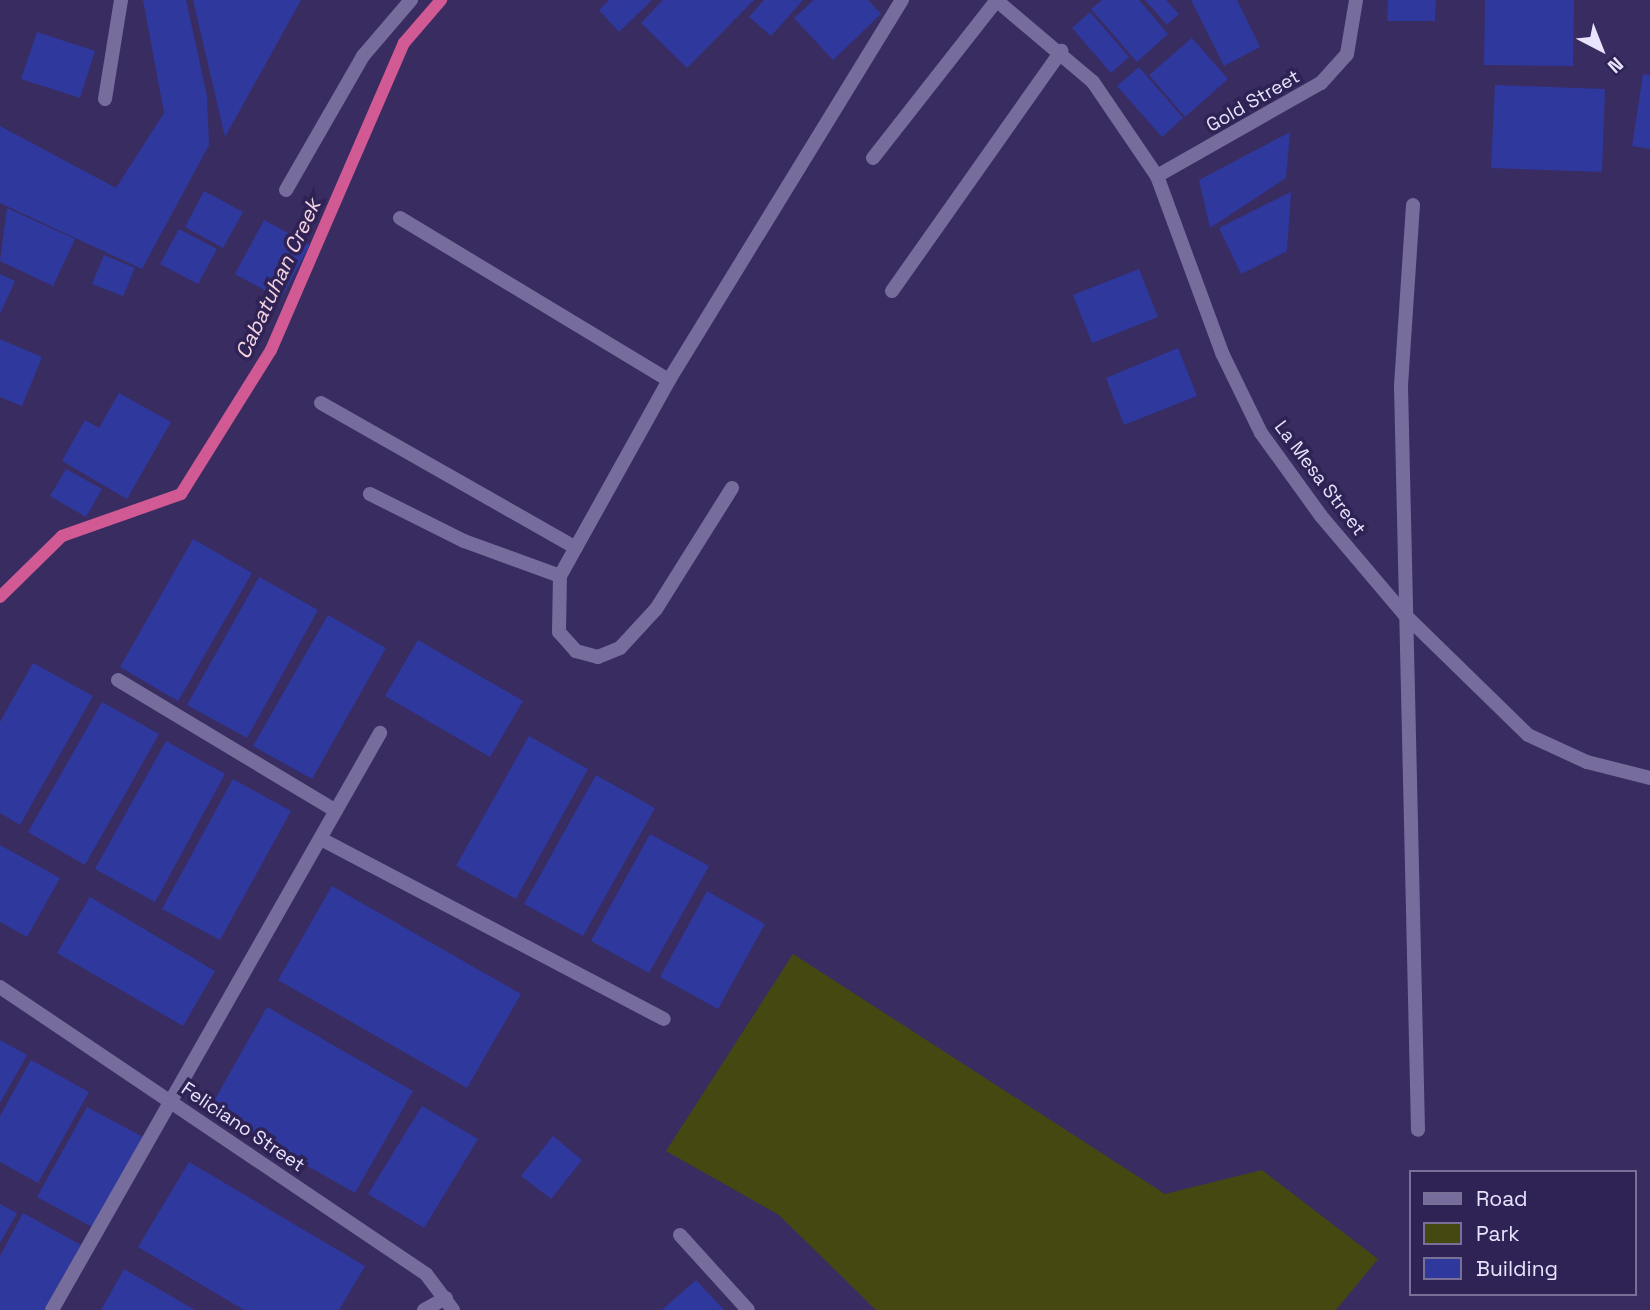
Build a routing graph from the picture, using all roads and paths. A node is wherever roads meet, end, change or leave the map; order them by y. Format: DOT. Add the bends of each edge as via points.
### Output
graph roads {
  1 [pos="121,0"];
  2 [pos="411,0"];
  3 [pos="902,0"];
  4 [pos="996,0"];
  5 [pos="1356,0"];
  6 [pos="1061,51"];
  7 [pos="105,99"];
  8 [pos="873,158"];
  9 [pos="1157,176"];
  10 [pos="286,190"];
  11 [pos="1413,205"];
  12 [pos="400,218"];
  13 [pos="891,291"];
  14 [pos="669,380"];
  15 [pos="321,403"];
  16 [pos="732,488"];
  17 [pos="370,494"];
  18 [pos="576,548"];
  19 [pos="560,576"];
  20 [pos="1404,614"];
  21 [pos="118,680"];
  22 [pos="380,733"];
  23 [pos="1650,778"];
  24 [pos="336,811"];
  25 [pos="320,839"];
  26 [pos="0,987"];
  27 [pos="664,1018"];
  28 [pos="171,1102"];
  29 [pos="1418,1130"];
  30 [pos="680,1236"];
  31 [pos="450,1304"];
  32 [pos="52,1310"];
  33 [pos="424,1310"];
  34 [pos="748,1310"];
  1 -- 7 [label="street"];
  2 -- 10 [label="street" via="363,56"];
  3 -- 14 [label="street"];
  4 -- 6 [label="street, La Mesa Street"];
  4 -- 8 [label="street"];
  5 -- 9 [label="street, Gold Street" via="1347,54 1321,83"];
  6 -- 9 [label="street, La Mesa Street" via="1093,82"];
  6 -- 13 [label="street"];
  9 -- 20 [label="street, La Mesa Street" via="1222,353 1261,433"];
  11 -- 20 [label="street" via="1401,386"];
  12 -- 14 [label="street"];
  14 -- 18 [label="street"];
  15 -- 18 [label="street"];
  16 -- 19 [label="street" via="656,609 612,656 576,651 559,632"];
  17 -- 19 [label="street" via="464,541"];
  18 -- 19 [label="street"];
  20 -- 23 [label="street, La Mesa Street" via="1528,735 1587,762"];
  20 -- 29 [label="street"];
  21 -- 24 [label="street"];
  22 -- 24 [label="street"];
  24 -- 25 [label="street"];
  25 -- 27 [label="street"];
  25 -- 28 [label="street"];
  26 -- 28 [label="street, Feliciano Street"];
  28 -- 31 [label="street, Feliciano Street" via="426,1274"];
  28 -- 32 [label="street"];
  30 -- 34 [label="street"];
  31 -- 33 [label="street"];
}
